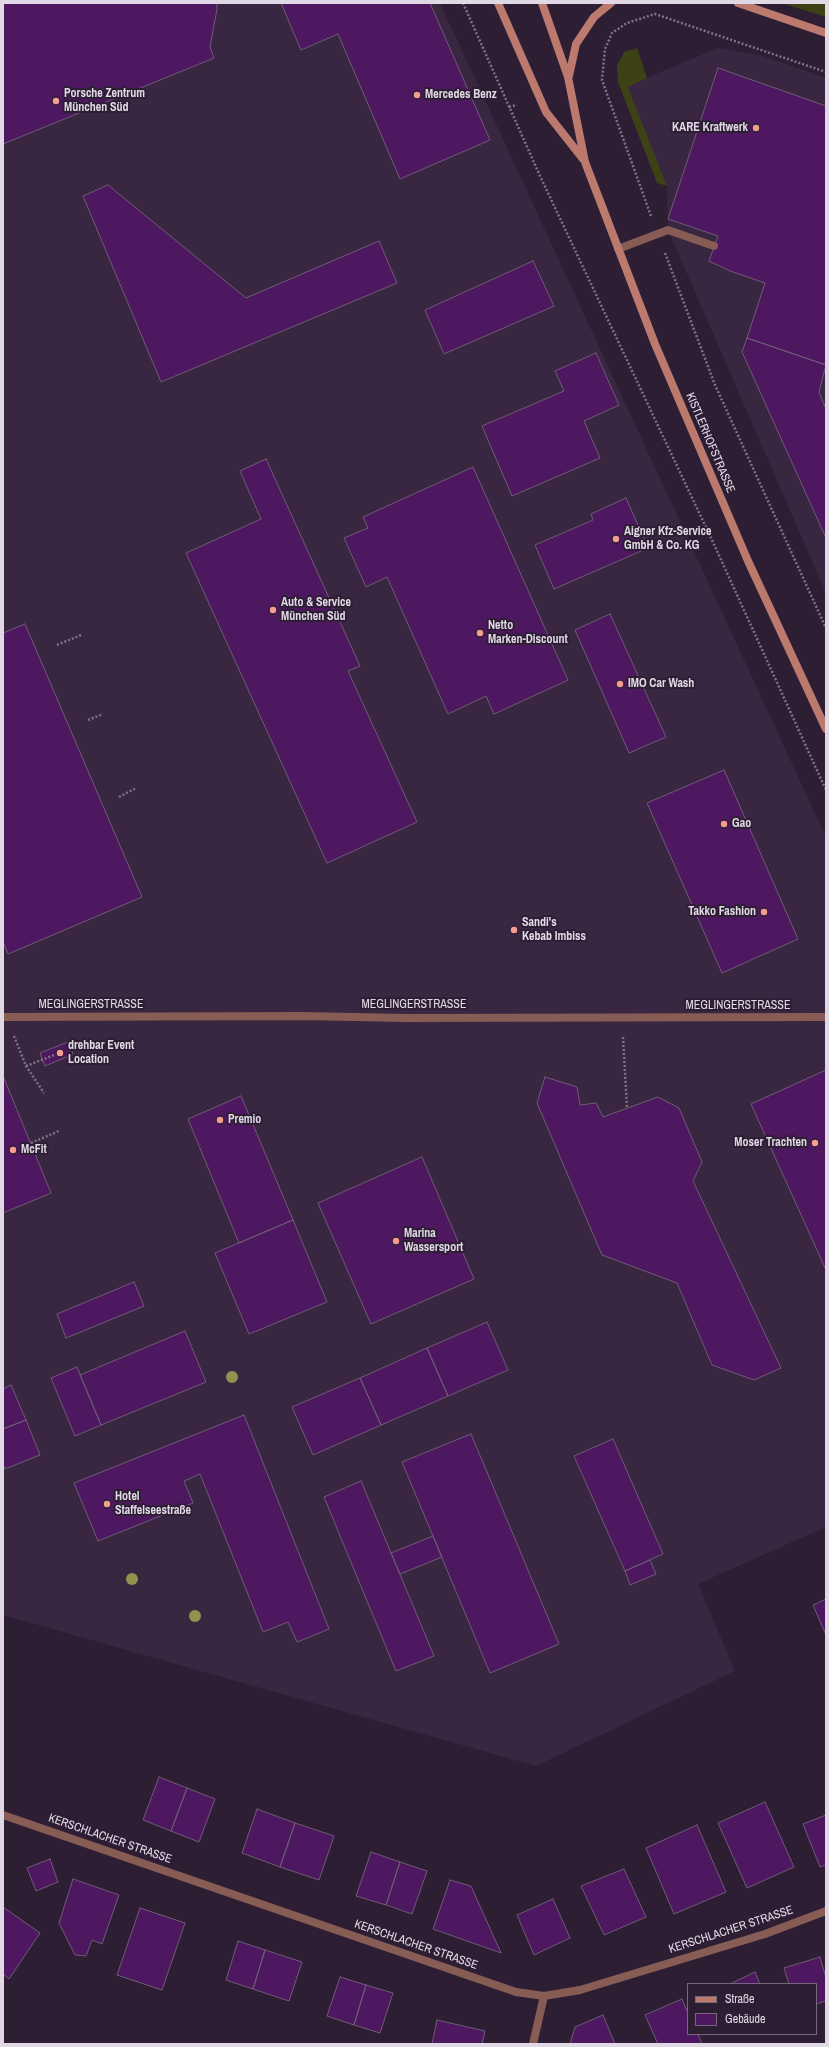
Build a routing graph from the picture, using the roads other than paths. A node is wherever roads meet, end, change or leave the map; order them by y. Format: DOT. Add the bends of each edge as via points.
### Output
graph roads {
  1 [pos="498,3"];
  2 [pos="542,3"];
  3 [pos="611,3"];
  4 [pos="738,3"];
  5 [pos="826,33"];
  6 [pos="568,77"];
  7 [pos="585,162"];
  8 [pos="714,246"];
  9 [pos="618,249"];
  10 [pos="826,729"];
  11 [pos="5,1017"];
  12 [pos="826,1017"];
  13 [pos="3,1815"];
  14 [pos="826,1910"];
  15 [pos="544,1996"];
  16 [pos="534,2044"];
  1 -- 7 [label="street, KISTLERHOFSTRASSE" via="546,112"];
  2 -- 6 [label="street, KISTLERHOFSTRASSE"];
  3 -- 6 [label="street" via="594,17 576,44"];
  4 -- 5 [label="street"];
  6 -- 7 [label="street, KISTLERHOFSTRASSE"];
  7 -- 9 [label="street, KISTLERHOFSTRASSE"];
  8 -- 9 [label="street" via="668,230 658,236"];
  9 -- 10 [label="street, KISTLERHOFSTRASSE" via="655,344 735,531"];
  11 -- 12 [label="street, MEGLINGERSTRASSE"];
  13 -- 15 [label="street, KERSCHLACHER STRASSE" via="516,1992"];
  14 -- 15 [label="street, KERSCHLACHER STRASSE" via="765,1934 587,1988"];
  15 -- 16 [label="street"];
}
